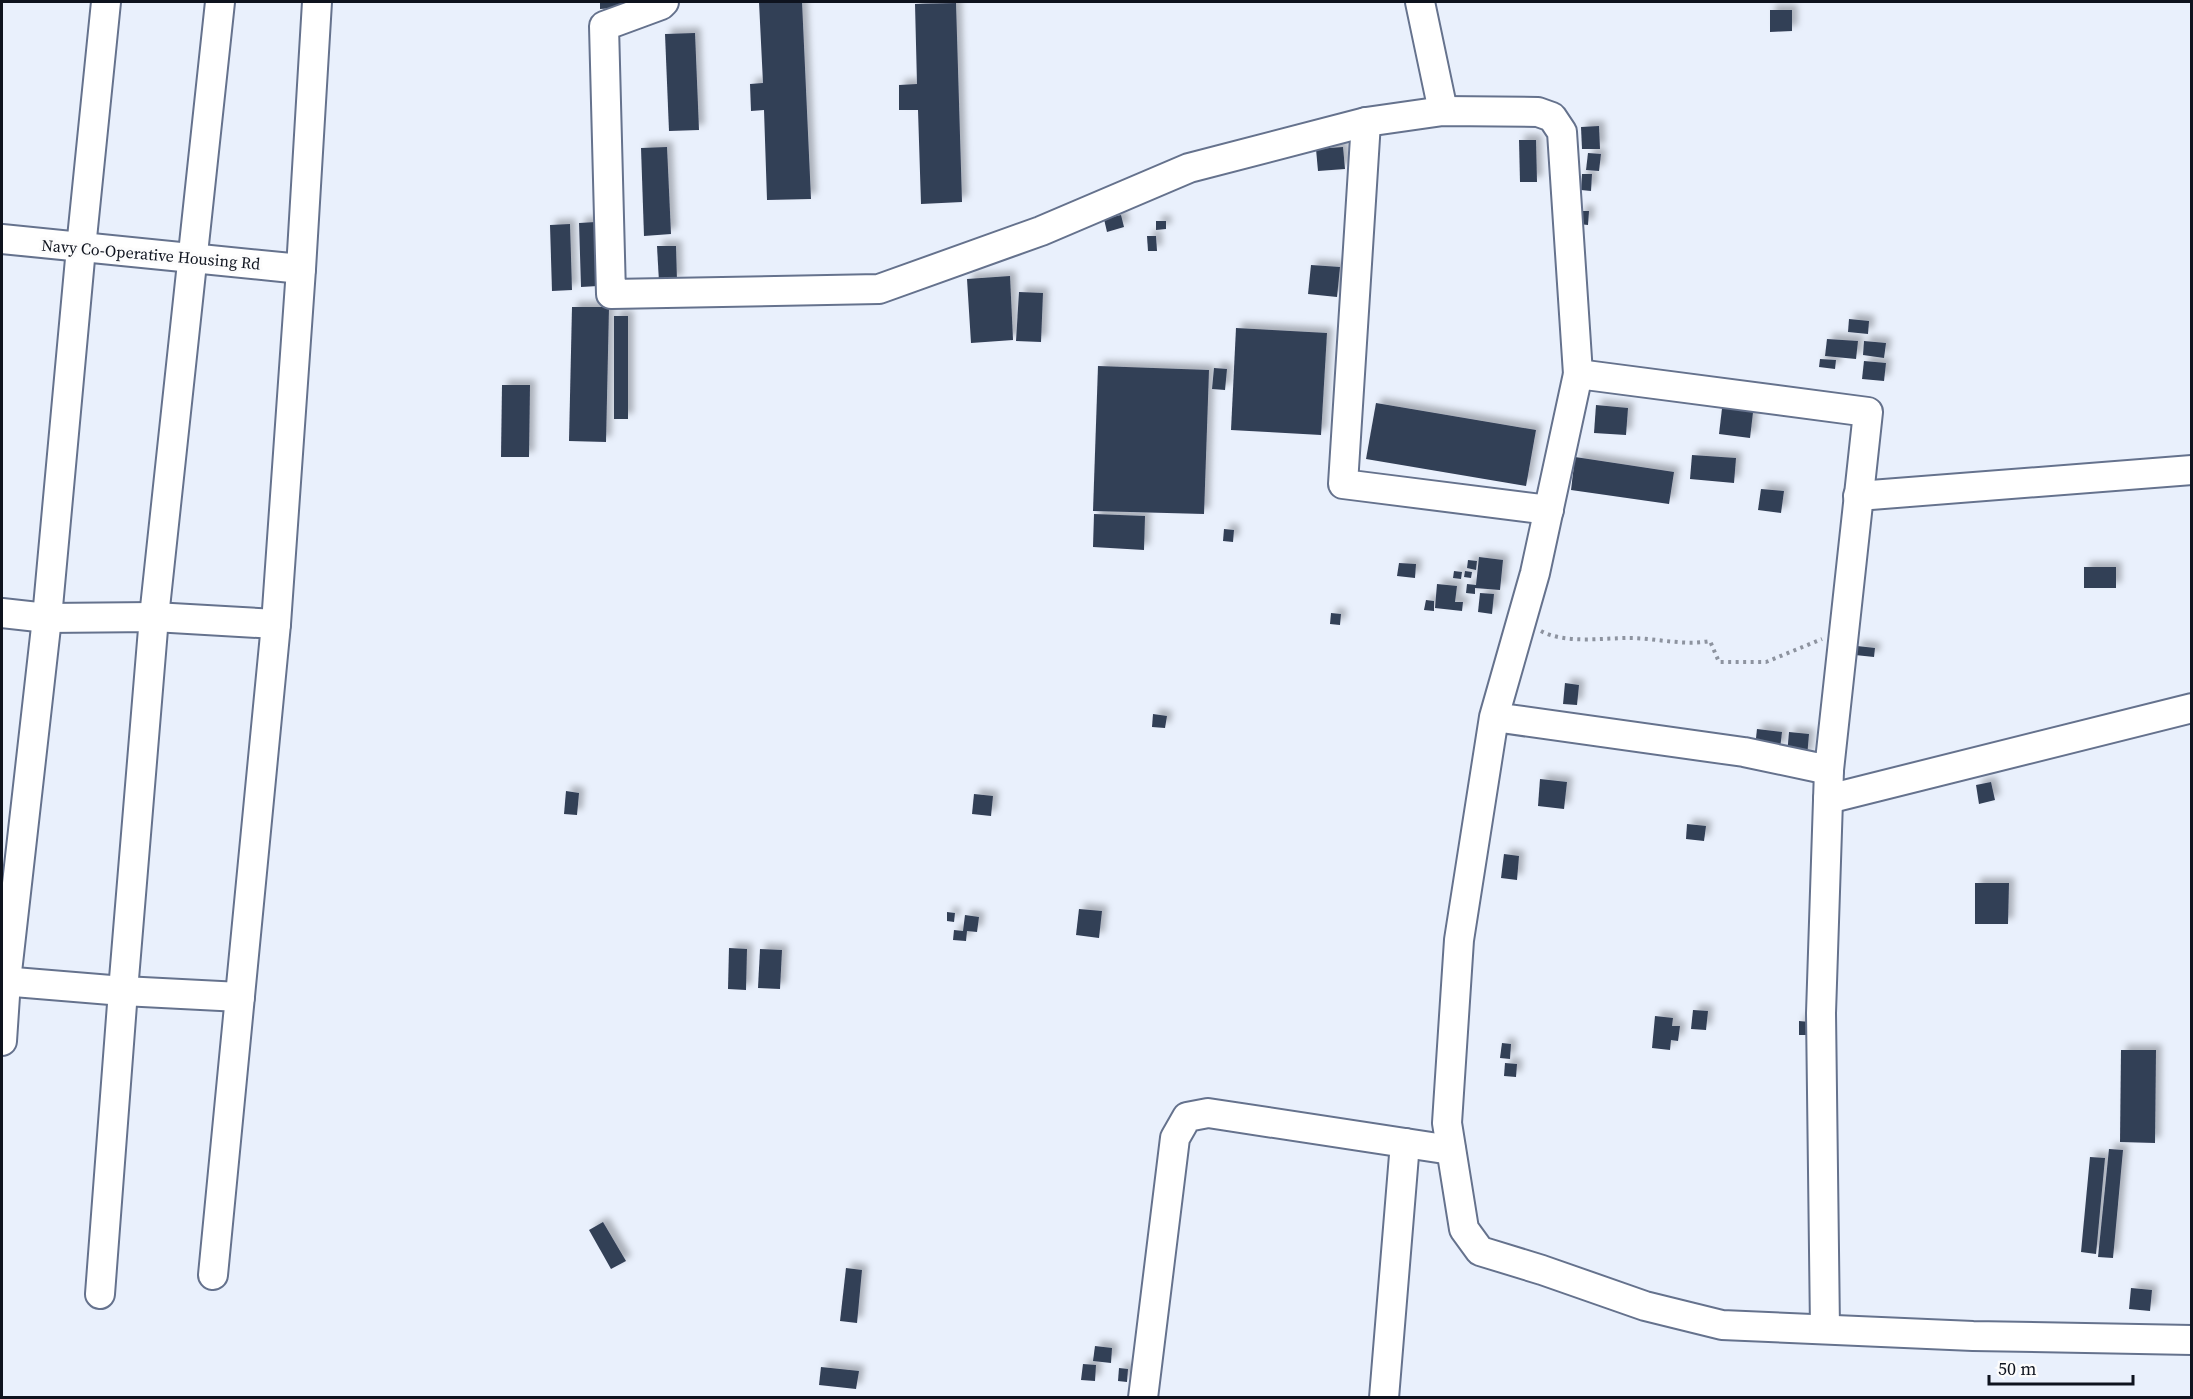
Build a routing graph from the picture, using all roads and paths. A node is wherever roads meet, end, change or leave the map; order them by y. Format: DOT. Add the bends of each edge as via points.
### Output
graph roads {
  1 [pos="106,2"];
  2 [pos="220,2"];
  3 [pos="317,2"];
  4 [pos="664,2"];
  5 [pos="1420,2"];
  6 [pos="1443,111"];
  7 [pos="1366,122"];
  8 [pos="2,238"];
  9 [pos="81,248"];
  10 [pos="193,258"];
  11 [pos="301,269"];
  12 [pos="1578,374"];
  13 [pos="2192,470"];
  14 [pos="1858,496"];
  15 [pos="1549,510"];
  16 [pos="2,613"];
  17 [pos="154,617"];
  18 [pos="47,618"];
  19 [pos="1521,621"];
  20 [pos="276,624"];
  21 [pos="1844,631"];
  22 [pos="2192,708"];
  23 [pos="1494,717"];
  24 [pos="1829,770"];
  25 [pos="1828,799"];
  26 [pos="4,981"];
  27 [pos="123,991"];
  28 [pos="240,997"];
  29 [pos="2,1041"];
  30 [pos="1405,1143"];
  31 [pos="1451,1150"];
  32 [pos="213,1275"];
  33 [pos="100,1294"];
  34 [pos="1825,1329"];
  35 [pos="2192,1340"];
  36 [pos="1143,1398"];
  37 [pos="1384,1398"];
  1 -- 9 [label="street"];
  2 -- 10 [label="street"];
  3 -- 11 [label="street"];
  4 -- 7 [label="street" via="604,26 610,294 879,289 1041,231 1189,168"];
  5 -- 6 [label="street"];
  6 -- 7 [label="street"];
  6 -- 12 [label="street" via="1538,112 1552,117 1562,132"];
  7 -- 15 [label="street" via="1343,484"];
  8 -- 9 [label="street, Navy Co-Operative Housing Rd"];
  9 -- 10 [label="street, Navy Co-Operative Housing Rd"];
  9 -- 18 [label="street"];
  10 -- 11 [label="street, Navy Co-Operative Housing Rd"];
  10 -- 17 [label="street"];
  11 -- 20 [label="street"];
  12 -- 14 [label="street" via="1868,412"];
  12 -- 15 [label="street"];
  13 -- 14 [label="street"];
  14 -- 21 [label="street"];
  15 -- 19 [label="street"];
  16 -- 18 [label="street"];
  17 -- 18 [label="street"];
  17 -- 20 [label="street"];
  17 -- 27 [label="street"];
  18 -- 26 [label="street"];
  19 -- 21 [label="path" via="1545,633 1576,639 1631,638 1696,644 1710,641 1719,662 1766,662"];
  19 -- 23 [label="street"];
  20 -- 28 [label="street"];
  21 -- 24 [label="street"];
  22 -- 25 [label="street"];
  23 -- 24 [label="street" via="1744,752"];
  23 -- 31 [label="street" via="1459,940 1447,1123"];
  24 -- 25 [label="street"];
  25 -- 34 [label="street" via="1821,1013"];
  26 -- 27 [label="street"];
  26 -- 29 [label="street"];
  27 -- 28 [label="street"];
  27 -- 33 [label="street"];
  28 -- 32 [label="street"];
  30 -- 31 [label="street"];
  30 -- 36 [label="street" via="1208,1113 1187,1117 1175,1138"];
  30 -- 37 [label="street"];
  31 -- 34 [label="street" via="1464,1229 1480,1251 1645,1306 1722,1325"];
  34 -- 35 [label="street"];
}
